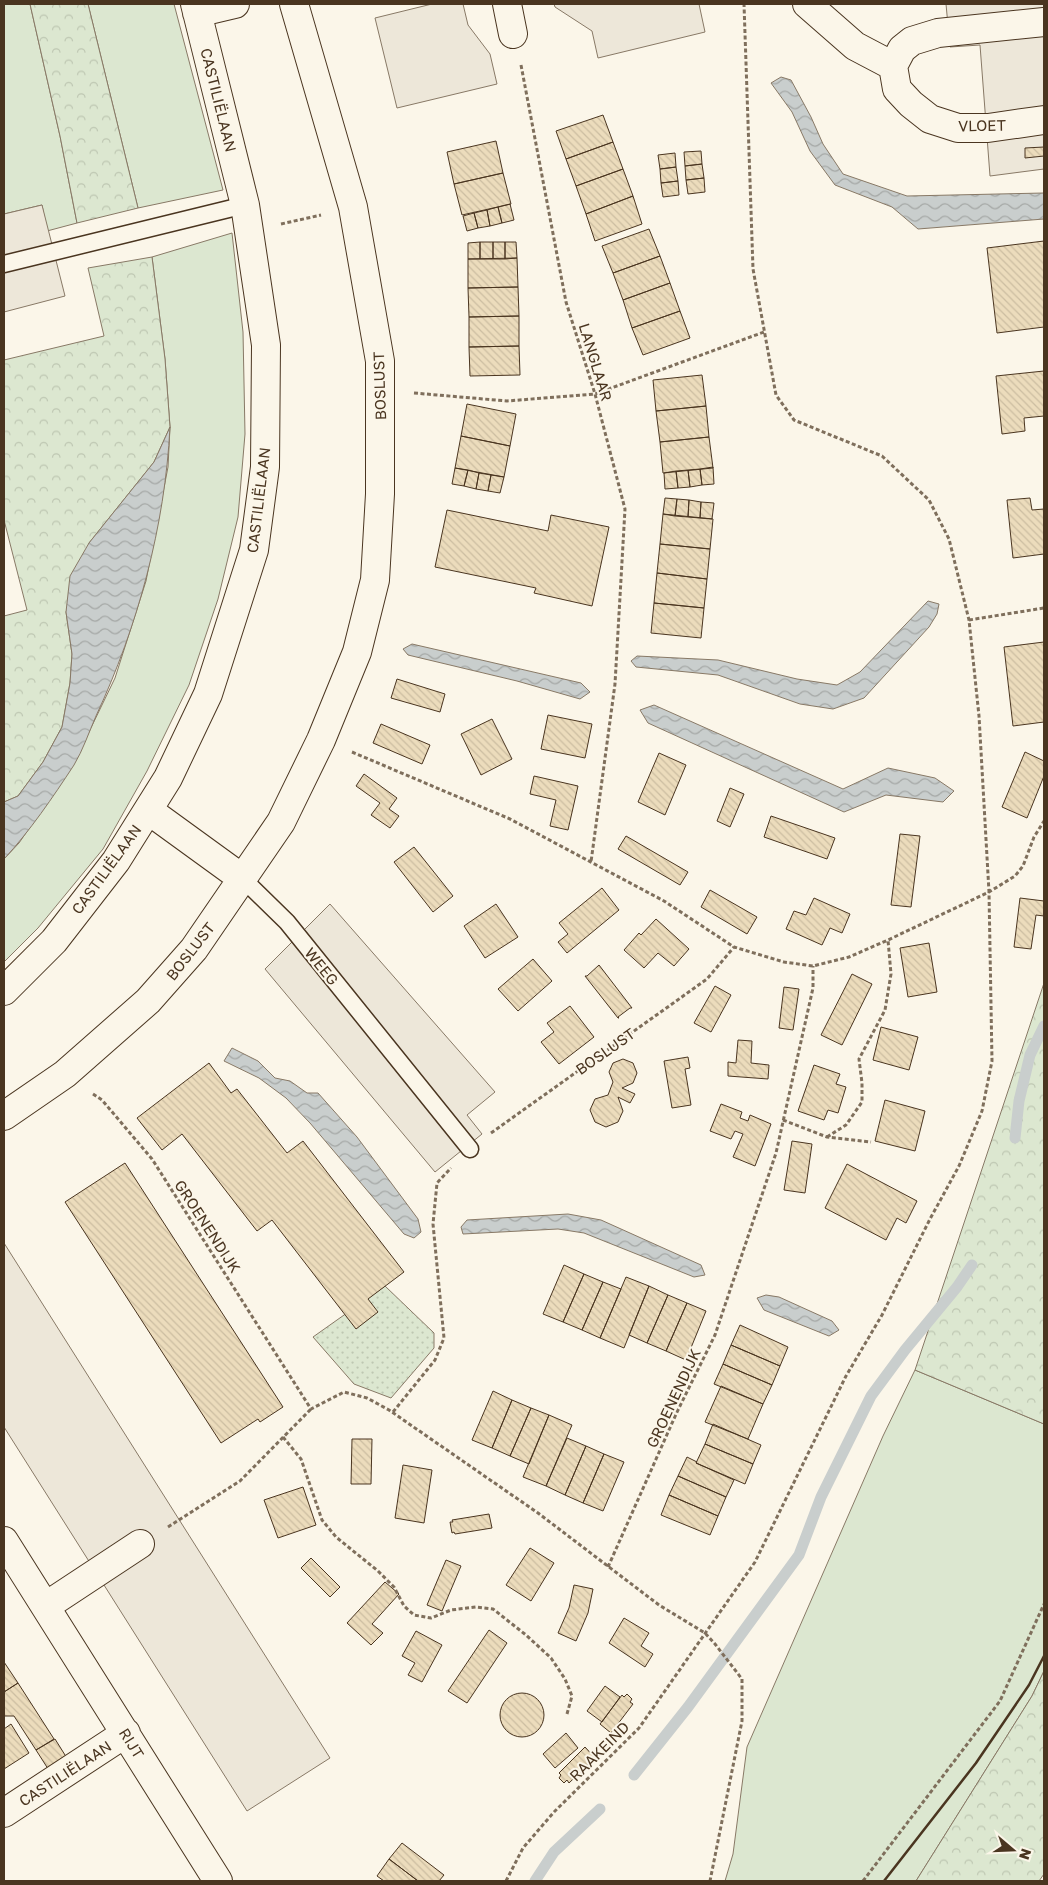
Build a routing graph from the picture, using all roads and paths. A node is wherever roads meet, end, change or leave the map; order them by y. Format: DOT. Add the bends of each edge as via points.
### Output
graph roads {
  1 [pos="236,4"];
  2 [pos="294,4"];
  3 [pos="507,4"];
  4 [pos="744,4"];
  5 [pos="807,4"];
  6 [pos="196,8"];
  7 [pos="1044,22"];
  8 [pos="514,34"];
  9 [pos="892,66"];
  10 [pos="525,78"];
  11 [pos="1044,120"];
  12 [pos="353,207"];
  13 [pos="247,218"];
  14 [pos="4,264"];
  15 [pos="764,332"];
  16 [pos="380,390"];
  17 [pos="595,394"];
  18 [pos="1044,608"];
  19 [pos="970,620"];
  20 [pos="321,740"];
  21 [pos="148,810"];
  22 [pos="1044,822"];
  23 [pos="591,862"];
  24 [pos="243,879"];
  25 [pos="989,892"];
  26 [pos="888,940"];
  27 [pos="734,947"];
  28 [pos="813,966"];
  29 [pos="4,991"];
  30 [pos="64,1074"];
  31 [pos="4,1116"];
  32 [pos="783,1120"];
  33 [pos="827,1138"];
  34 [pos="871,1142"];
  35 [pos="470,1149"];
  36 [pos="312,1409"];
  37 [pos="392,1412"];
  38 [pos="283,1437"];
  39 [pos="4,1541"];
  40 [pos="140,1544"];
  41 [pos="608,1567"];
  42 [pos="1044,1604"];
  43 [pos="46,1606"];
  44 [pos="704,1633"];
  45 [pos="567,1714"];
  46 [pos="126,1733"];
  47 [pos="4,1814"];
  48 [pos="218,1881"];
  49 [pos="506,1881"];
  50 [pos="710,1881"];
  51 [pos="863,1881"];
  1 -- 6 [label="street"];
  2 -- 12 [label="street, BOSLUST"];
  3 -- 8 [label="street"];
  4 -- 15 [label="path, RAAKEIND" via="753,268"];
  5 -- 9 [label="street" via="855,46"];
  6 -- 13 [label="street, CASTILIËLAAN"];
  7 -- 9 [label="street" via="938,33 912,41 902,48"];
  9 -- 11 [label="street, VLOET" via="897,89 930,119 958,128 988,128"];
  10 -- 17 [label="path, LANGLAAR" via="566,302"];
  12 -- 13 [label="path"];
  12 -- 16 [label="street, BOSLUST" via="380,360"];
  13 -- 14 [label="lane"];
  13 -- 21 [label="street, CASTILIËLAAN" via="266,344 265,467 254,550 208,694 168,778"];
  15 -- 17 [label="path"];
  15 -- 19 [label="path, RAAKEIND" via="776,395 794,420 882,456 929,500 949,539"];
  16 -- 17 [label="path" via="507,401"];
  16 -- 20 [label="street, BOSLUST" via="380,494 375,580 357,652"];
  17 -- 23 [label="path, LANGLAAR" via="625,509 615,684"];
  18 -- 19 [label="path"];
  19 -- 25 [label="path, RAAKEIND"];
  20 -- 23 [label="path" via="510,818"];
  20 -- 24 [label="street, BOSLUST" via="281,822"];
  21 -- 24 [label="street, WEEG"];
  21 -- 29 [label="street, CASTILIËLAAN" via="116,861 54,941"];
  22 -- 25 [label="path" via="1016,876"];
  23 -- 27 [label="path" via="664,900"];
  24 -- 30 [label="street, BOSLUST" via="194,949 148,1002"];
  24 -- 35 [label="lane, WEEG" via="287,922"];
  25 -- 26 [label="path"];
  25 -- 44 [label="path, RAAKEIND" via="992,1061 982,1111 959,1166 882,1315 846,1376 755,1562"];
  26 -- 28 [label="path" via="849,957"];
  26 -- 33 [label="path" via="891,974 885,1010 859,1059 862,1102 846,1125"];
  27 -- 28 [label="path" via="784,962"];
  27 -- 35 [label="path, BOSLUST" via="707,979"];
  28 -- 32 [label="path" via="814,988"];
  30 -- 31 [label="street, BOSLUST"];
  30 -- 36 [label="path, GROENENDIJK" via="102,1100 152,1159"];
  32 -- 33 [label="path"];
  32 -- 41 [label="path, GROENENDIJK" via="776,1153 715,1335"];
  33 -- 34 [label="path"];
  35 -- 37 [label="path" via="437,1183 433,1224 444,1338 435,1360"];
  36 -- 37 [label="path" via="344,1392 367,1398"];
  36 -- 38 [label="path"];
  37 -- 41 [label="path"];
  38 -- 40 [label="path" via="240,1481"];
  38 -- 45 [label="path" via="301,1459 322,1520 336,1537 394,1587 404,1606 414,1615 431,1618 451,1610 493,1609 551,1658 572,1696"];
  39 -- 43 [label="street, RIJT"];
  40 -- 43 [label="street"];
  41 -- 44 [label="path"];
  42 -- 51 [label="path" via="1000,1702"];
  43 -- 46 [label="street, RIJT"];
  44 -- 49 [label="path, RAAKEIND" via="639,1728 554,1812 523,1848"];
  44 -- 50 [label="path" via="742,1679 742,1721"];
  46 -- 47 [label="street, CASTILIËLAAN"];
  46 -- 48 [label="street, RIJT"];
}
